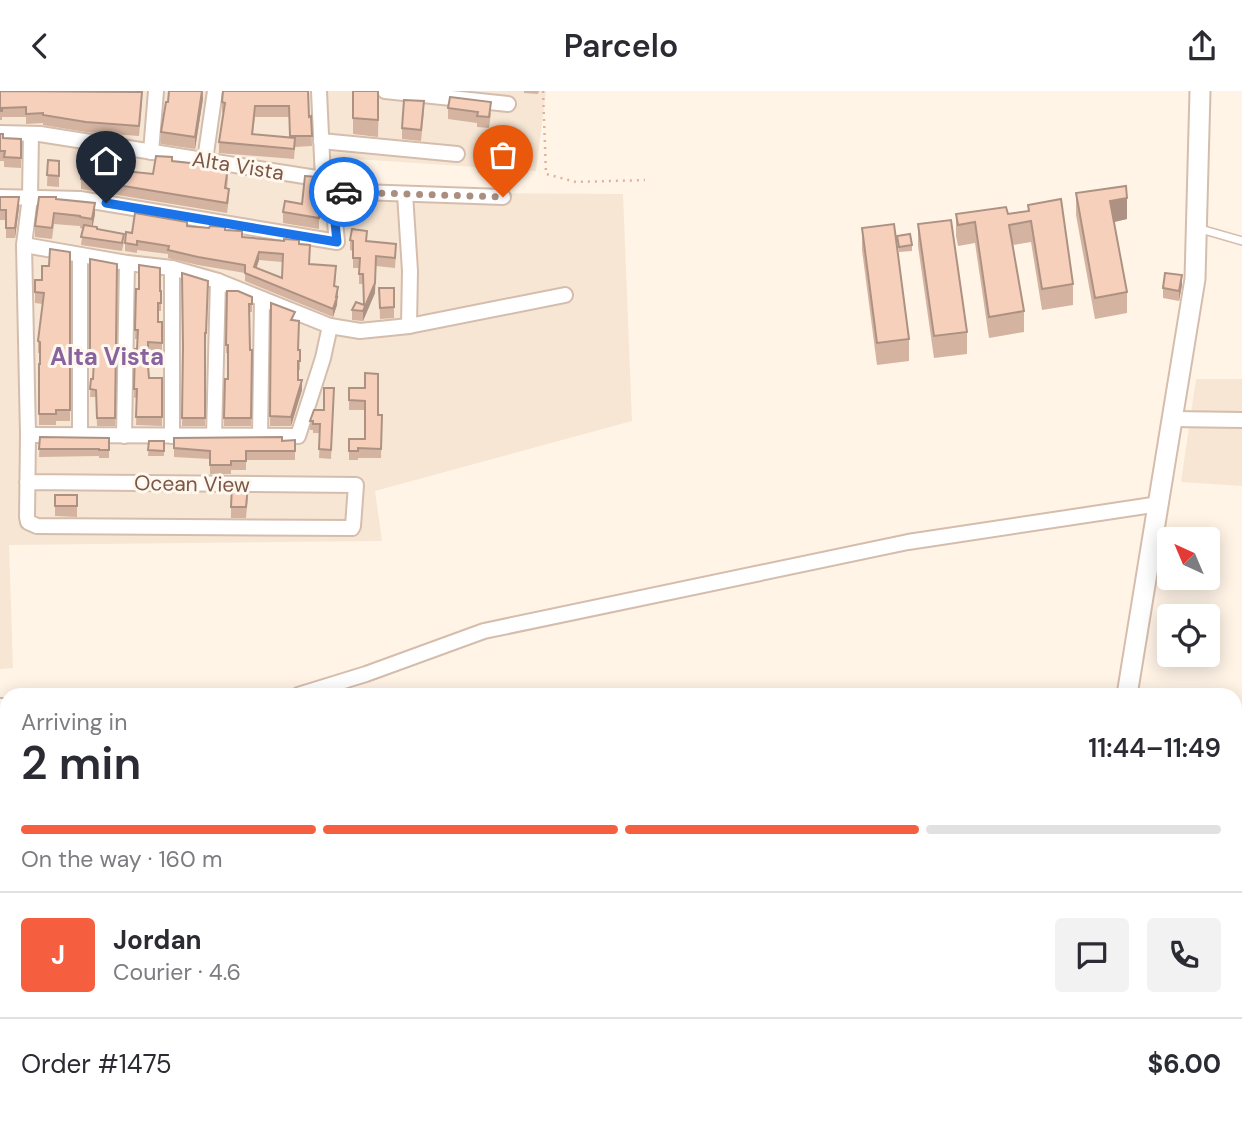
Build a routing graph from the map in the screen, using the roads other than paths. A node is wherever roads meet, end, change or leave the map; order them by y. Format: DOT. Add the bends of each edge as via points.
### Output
graph roads {
  1 [pos="156,91"];
  2 [pos="215,91"];
  3 [pos="319,91"];
  4 [pos="386,91"];
  5 [pos="1200,91"];
  6 [pos="508,104"];
  7 [pos="0,134"];
  8 [pos="31,134"];
  9 [pos="321,141"];
  10 [pos="151,152"];
  11 [pos="457,154"];
  12 [pos="205,160"];
  13 [pos="323,179"];
  14 [pos="332,191"];
  15 [pos="405,194"];
  16 [pos="0,197"];
  17 [pos="503,197"];
  18 [pos="30,198"];
  19 [pos="1197,228"];
  20 [pos="1242,241"];
  21 [pos="24,245"];
  22 [pos="80,255"];
  23 [pos="127,263"];
  24 [pos="172,268"];
  25 [pos="218,281"];
  26 [pos="565,295"];
  27 [pos="262,299"];
  28 [pos="330,326"];
  29 [pos="409,326"];
  30 [pos="1172,419"];
  31 [pos="1242,420"];
  32 [pos="28,435"];
  33 [pos="80,436"];
  34 [pos="124,436"];
  35 [pos="172,436"];
  36 [pos="214,436"];
  37 [pos="260,436"];
  38 [pos="27,482"];
  39 [pos="1159,504"];
  40 [pos="321,688"];
  41 [pos="1128,688"];
  1 -- 10 [label="street"];
  2 -- 12 [label="street"];
  3 -- 9 [label="street"];
  4 -- 6 [label="street"];
  5 -- 19 [label="street"];
  7 -- 8 [label="street, Alta Vista"];
  8 -- 10 [label="street, Alta Vista"];
  8 -- 18 [label="street"];
  9 -- 11 [label="street"];
  9 -- 13 [label="street"];
  10 -- 12 [label="street, Alta Vista"];
  12 -- 13 [label="street, Alta Vista"];
  13 -- 14 [label="street"];
  14 -- 15 [label="street"];
  14 -- 18 [label="street" via="337,242 80,199"];
  15 -- 17 [label="street"];
  15 -- 29 [label="street"];
  16 -- 18 [label="street"];
  18 -- 21 [label="street"];
  19 -- 20 [label="lane"];
  19 -- 30 [label="street" via="1195,279"];
  21 -- 22 [label="street"];
  21 -- 32 [label="street"];
  22 -- 23 [label="street"];
  22 -- 33 [label="street"];
  23 -- 24 [label="street"];
  23 -- 34 [label="street"];
  24 -- 25 [label="street"];
  24 -- 35 [label="street"];
  25 -- 27 [label="street"];
  25 -- 36 [label="street"];
  26 -- 29 [label="street"];
  27 -- 28 [label="street"];
  27 -- 37 [label="street"];
  28 -- 29 [label="street" via="360,331"];
  28 -- 37 [label="street" via="298,436"];
  30 -- 31 [label="street"];
  30 -- 39 [label="street"];
  32 -- 33 [label="street"];
  32 -- 38 [label="street"];
  33 -- 34 [label="street"];
  34 -- 35 [label="street"];
  35 -- 36 [label="street"];
  36 -- 37 [label="street"];
  38 -- 38 [label="street, Ocean View" via="28,522 37,526 354,526 356,485"];
  39 -- 40 [label="street" via="908,542 484,631"];
  39 -- 41 [label="street"];
}
